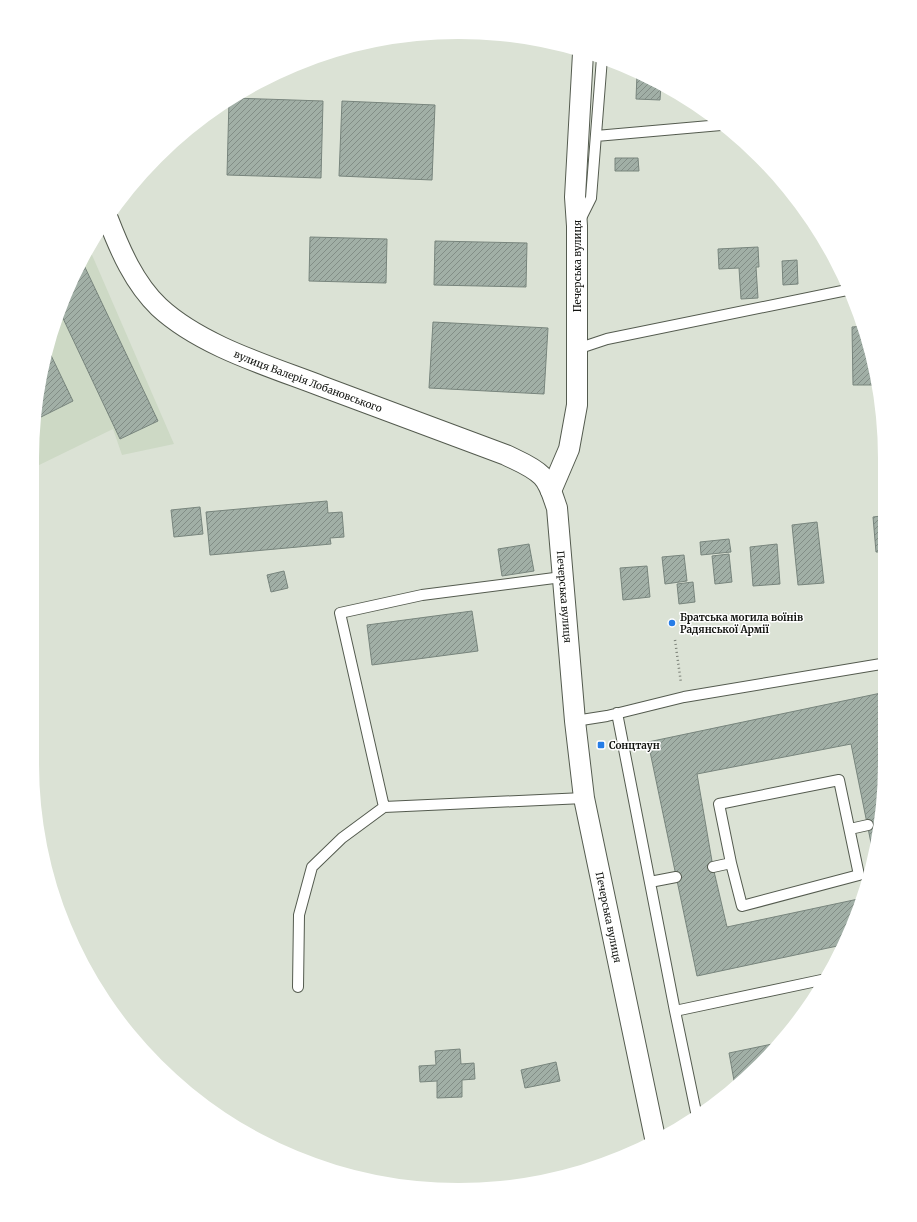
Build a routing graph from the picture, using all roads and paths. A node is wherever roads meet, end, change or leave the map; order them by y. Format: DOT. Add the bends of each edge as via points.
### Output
graph roads {
  1 [pos="583,58"];
  2 [pos="602,64"];
  3 [pos="714,126"];
  4 [pos="596,136"];
  5 [pos="110,225"];
  6 [pos="577,226"];
  7 [pos="843,291"];
  8 [pos="577,349"];
  9 [pos="551,491"];
  10 [pos="562,577"];
  11 [pos="675,640"];
  12 [pos="878,665"];
  13 [pos="684,698"];
  14 [pos="617,713"];
  15 [pos="575,721"];
  16 [pos="584,798"];
  17 [pos="384,807"];
  18 [pos="868,825"];
  19 [pos="850,829"];
  20 [pos="731,863"];
  21 [pos="713,867"];
  22 [pos="676,877"];
  23 [pos="650,882"];
  24 [pos="817,981"];
  25 [pos="298,987"];
  26 [pos="675,1011"];
  27 [pos="696,1109"];
  28 [pos="653,1135"];
  1 -- 6 [label="street, Печерська вулиця" via="575,197"];
  2 -- 4 [label="lane"];
  3 -- 4 [label="lane"];
  4 -- 6 [label="lane" via="591,198"];
  5 -- 9 [label="street, вулиця Валерія Лобановського" via="130,269 158,306 178,322 214,343 260,363 506,455 542,476"];
  6 -- 8 [label="street, Печерська вулиця"];
  7 -- 8 [label="lane" via="607,339"];
  8 -- 9 [label="street, Печерська вулиця" via="577,405 569,449"];
  9 -- 10 [label="street, Печерська вулиця" via="557,508"];
  10 -- 15 [label="street, Печерська вулиця"];
  10 -- 17 [label="lane" via="422,595 340,613"];
  11 -- 13 [label="path"];
  12 -- 13 [label="lane"];
  13 -- 14 [label="lane"];
  14 -- 15 [label="lane"];
  14 -- 23 [label="lane"];
  15 -- 16 [label="street, Печерська вулиця"];
  16 -- 17 [label="lane"];
  16 -- 28 [label="street, Печерська вулиця"];
  17 -- 25 [label="lane" via="342,838 312,867 299,915"];
  18 -- 19 [label="lane"];
  19 -- 20 [label="lane" via="859,875 742,906"];
  19 -- 20 [label="lane" via="839,780 719,804"];
  20 -- 21 [label="lane"];
  22 -- 23 [label="lane"];
  23 -- 26 [label="lane"];
  24 -- 26 [label="lane"];
  26 -- 27 [label="lane"];
}
